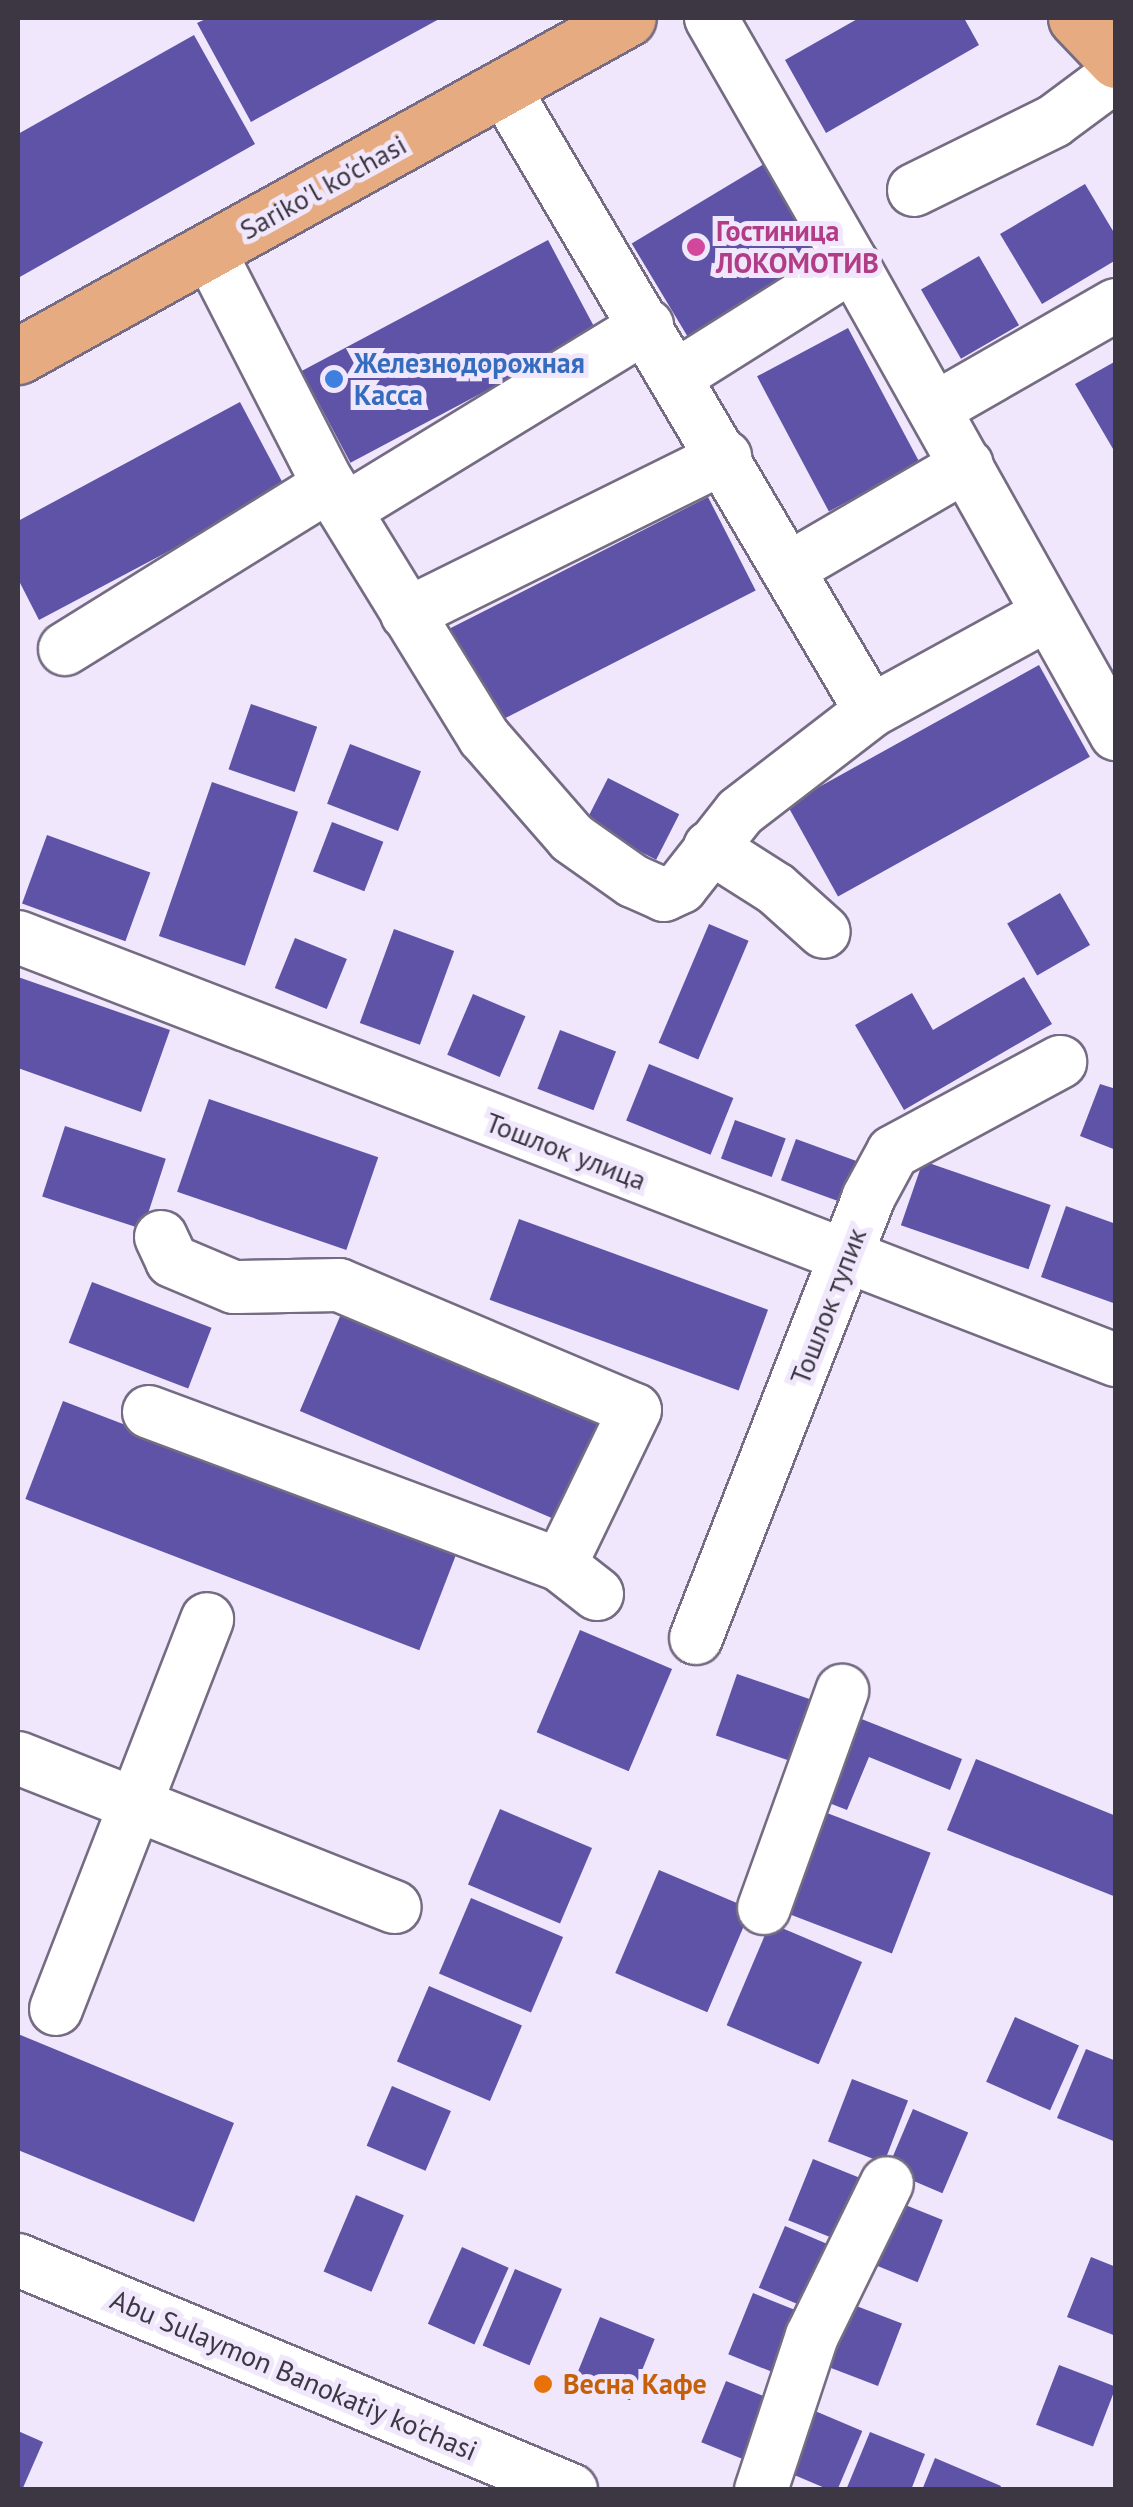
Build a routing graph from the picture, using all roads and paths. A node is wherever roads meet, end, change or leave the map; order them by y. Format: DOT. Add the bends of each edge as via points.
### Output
graph roads {
  1 [pos="628,18"];
  2 [pos="711,18"];
  3 [pos="1076,18"];
  4 [pos="1116,60"];
  5 [pos="1116,75"];
  6 [pos="503,87"];
  7 [pos="914,190"];
  8 [pos="210,250"];
  9 [pos="853,266"];
  10 [pos="1116,306"];
  11 [pos="647,326"];
  12 [pos="18,356"];
  13 [pos="678,375"];
  14 [pos="936,408"];
  15 [pos="725,457"];
  16 [pos="968,465"];
  17 [pos="337,497"];
  18 [pos="788,568"];
  19 [pos="407,614"];
  20 [pos="1048,614"];
  21 [pos="65,649"];
  22 [pos="871,712"];
  23 [pos="1116,734"];
  24 [pos="710,847"];
  25 [pos="824,932"];
  26 [pos="18,938"];
  27 [pos="1060,1062"];
  28 [pos="161,1237"];
  29 [pos="848,1260"];
  30 [pos="1116,1360"];
  31 [pos="148,1412"];
  32 [pos="208,1619"];
  33 [pos="696,1638"];
  34 [pos="842,1691"];
  35 [pos="18,1758"];
  36 [pos="134,1805"];
  37 [pos="395,1907"];
  38 [pos="764,1908"];
  39 [pos="56,2009"];
  40 [pos="887,2183"];
  41 [pos="18,2260"];
  42 [pos="563,2488"];
  43 [pos="760,2490"];
  1 -- 6 [label="main road, Sariko'l ko'chasi"];
  2 -- 9 [label="street"];
  3 -- 4 [label="main road"];
  5 -- 7 [label="street" via="1054,121"];
  6 -- 8 [label="main road, Sariko'l ko'chasi"];
  6 -- 11 [label="street"];
  8 -- 12 [label="main road, Sariko'l ko'chasi"];
  8 -- 17 [label="street"];
  9 -- 13 [label="street"];
  9 -- 14 [label="street"];
  10 -- 14 [label="street"];
  11 -- 13 [label="street"];
  11 -- 17 [label="street"];
  13 -- 15 [label="street"];
  14 -- 16 [label="street"];
  15 -- 18 [label="street"];
  15 -- 19 [label="street"];
  16 -- 18 [label="street"];
  16 -- 20 [label="street"];
  17 -- 19 [label="street"];
  17 -- 21 [label="street"];
  18 -- 22 [label="street"];
  19 -- 24 [label="street" via="484,737 572,838 664,896 680,887"];
  20 -- 22 [label="street"];
  20 -- 23 [label="street"];
  22 -- 24 [label="street" via="740,812"];
  24 -- 25 [label="street"];
  26 -- 29 [label="street, Тошлок улица"];
  27 -- 29 [label="street, Тошлок тупик" via="892,1152"];
  28 -- 31 [label="street" via="172,1261 234,1287 339,1285 635,1410 579,1580"];
  29 -- 30 [label="street, Тошлок улица"];
  29 -- 33 [label="street, Тошлок тупик"];
  32 -- 36 [label="street"];
  34 -- 38 [label="street"];
  35 -- 36 [label="street"];
  36 -- 37 [label="street"];
  36 -- 39 [label="street"];
  40 -- 43 [label="street" via="812,2336"];
  41 -- 42 [label="street, Abu Sulaymon Banokatiy ko'chasi"];
}
